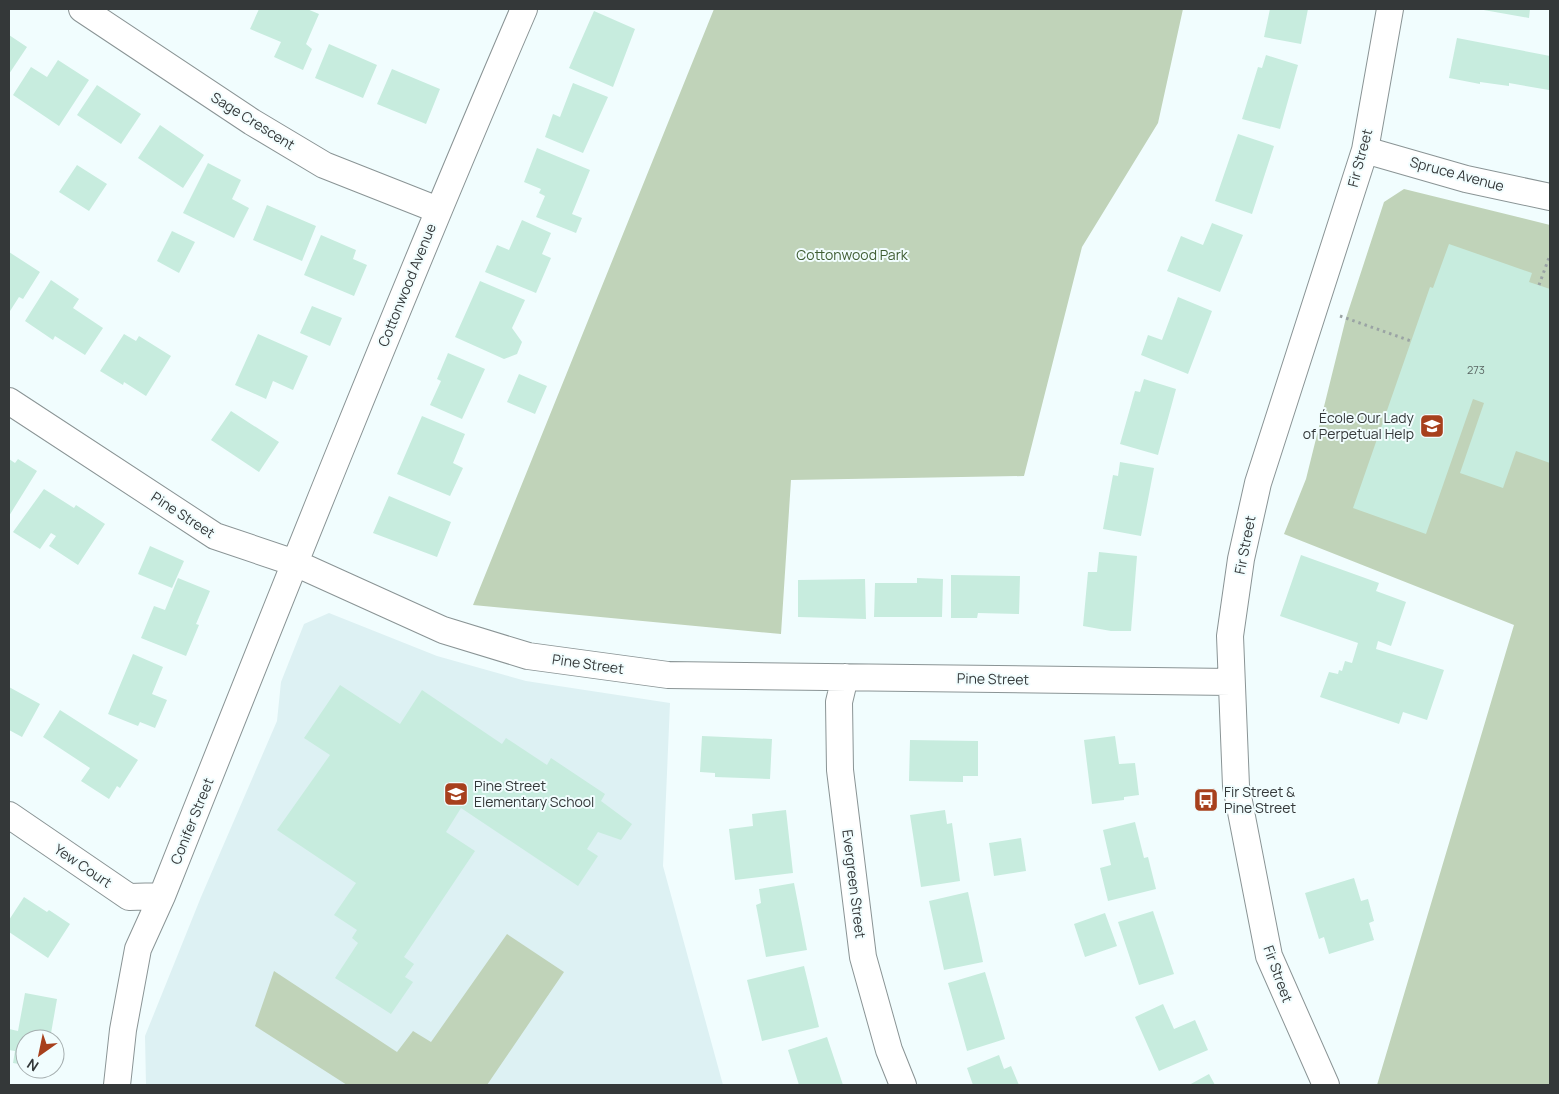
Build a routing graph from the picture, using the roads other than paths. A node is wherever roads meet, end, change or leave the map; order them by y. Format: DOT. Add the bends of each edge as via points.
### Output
graph roads {
  1 [pos="82,9"];
  2 [pos="524,9"];
  3 [pos="1390,9"];
  4 [pos="1365,150"];
  5 [pos="1550,197"];
  6 [pos="438,210"];
  7 [pos="9,401"];
  8 [pos="294,563"];
  9 [pos="845,677"];
  10 [pos="1231,682"];
  11 [pos="9,815"];
  12 [pos="162,896"];
  13 [pos="117,1085"];
  14 [pos="903,1085"];
  15 [pos="1326,1085"];
  1 -- 6 [label="street, Sage Crescent" via="252,122 324,165"];
  2 -- 6 [label="street, Cottonwood Avenue"];
  3 -- 4 [label="street, Fir Street"];
  4 -- 5 [label="street, Spruce Avenue" via="1466,179"];
  4 -- 10 [label="street, Fir Street" via="1258,483 1241,559 1230,636"];
  6 -- 8 [label="street, Cottonwood Avenue"];
  7 -- 8 [label="street, Pine Street" via="215,536"];
  8 -- 9 [label="street, Pine Street" via="443,630 528,656 668,676"];
  8 -- 12 [label="street, Conifer Street"];
  9 -- 10 [label="street, Pine Street"];
  9 -- 14 [label="street, Evergreen Street" via="839,702 840,770 863,957"];
  10 -- 15 [label="street, Fir Street" via="1236,786 1269,956"];
  11 -- 12 [label="street, Yew Court" via="129,898"];
  12 -- 13 [label="street, Conifer Street" via="138,949"];
}
